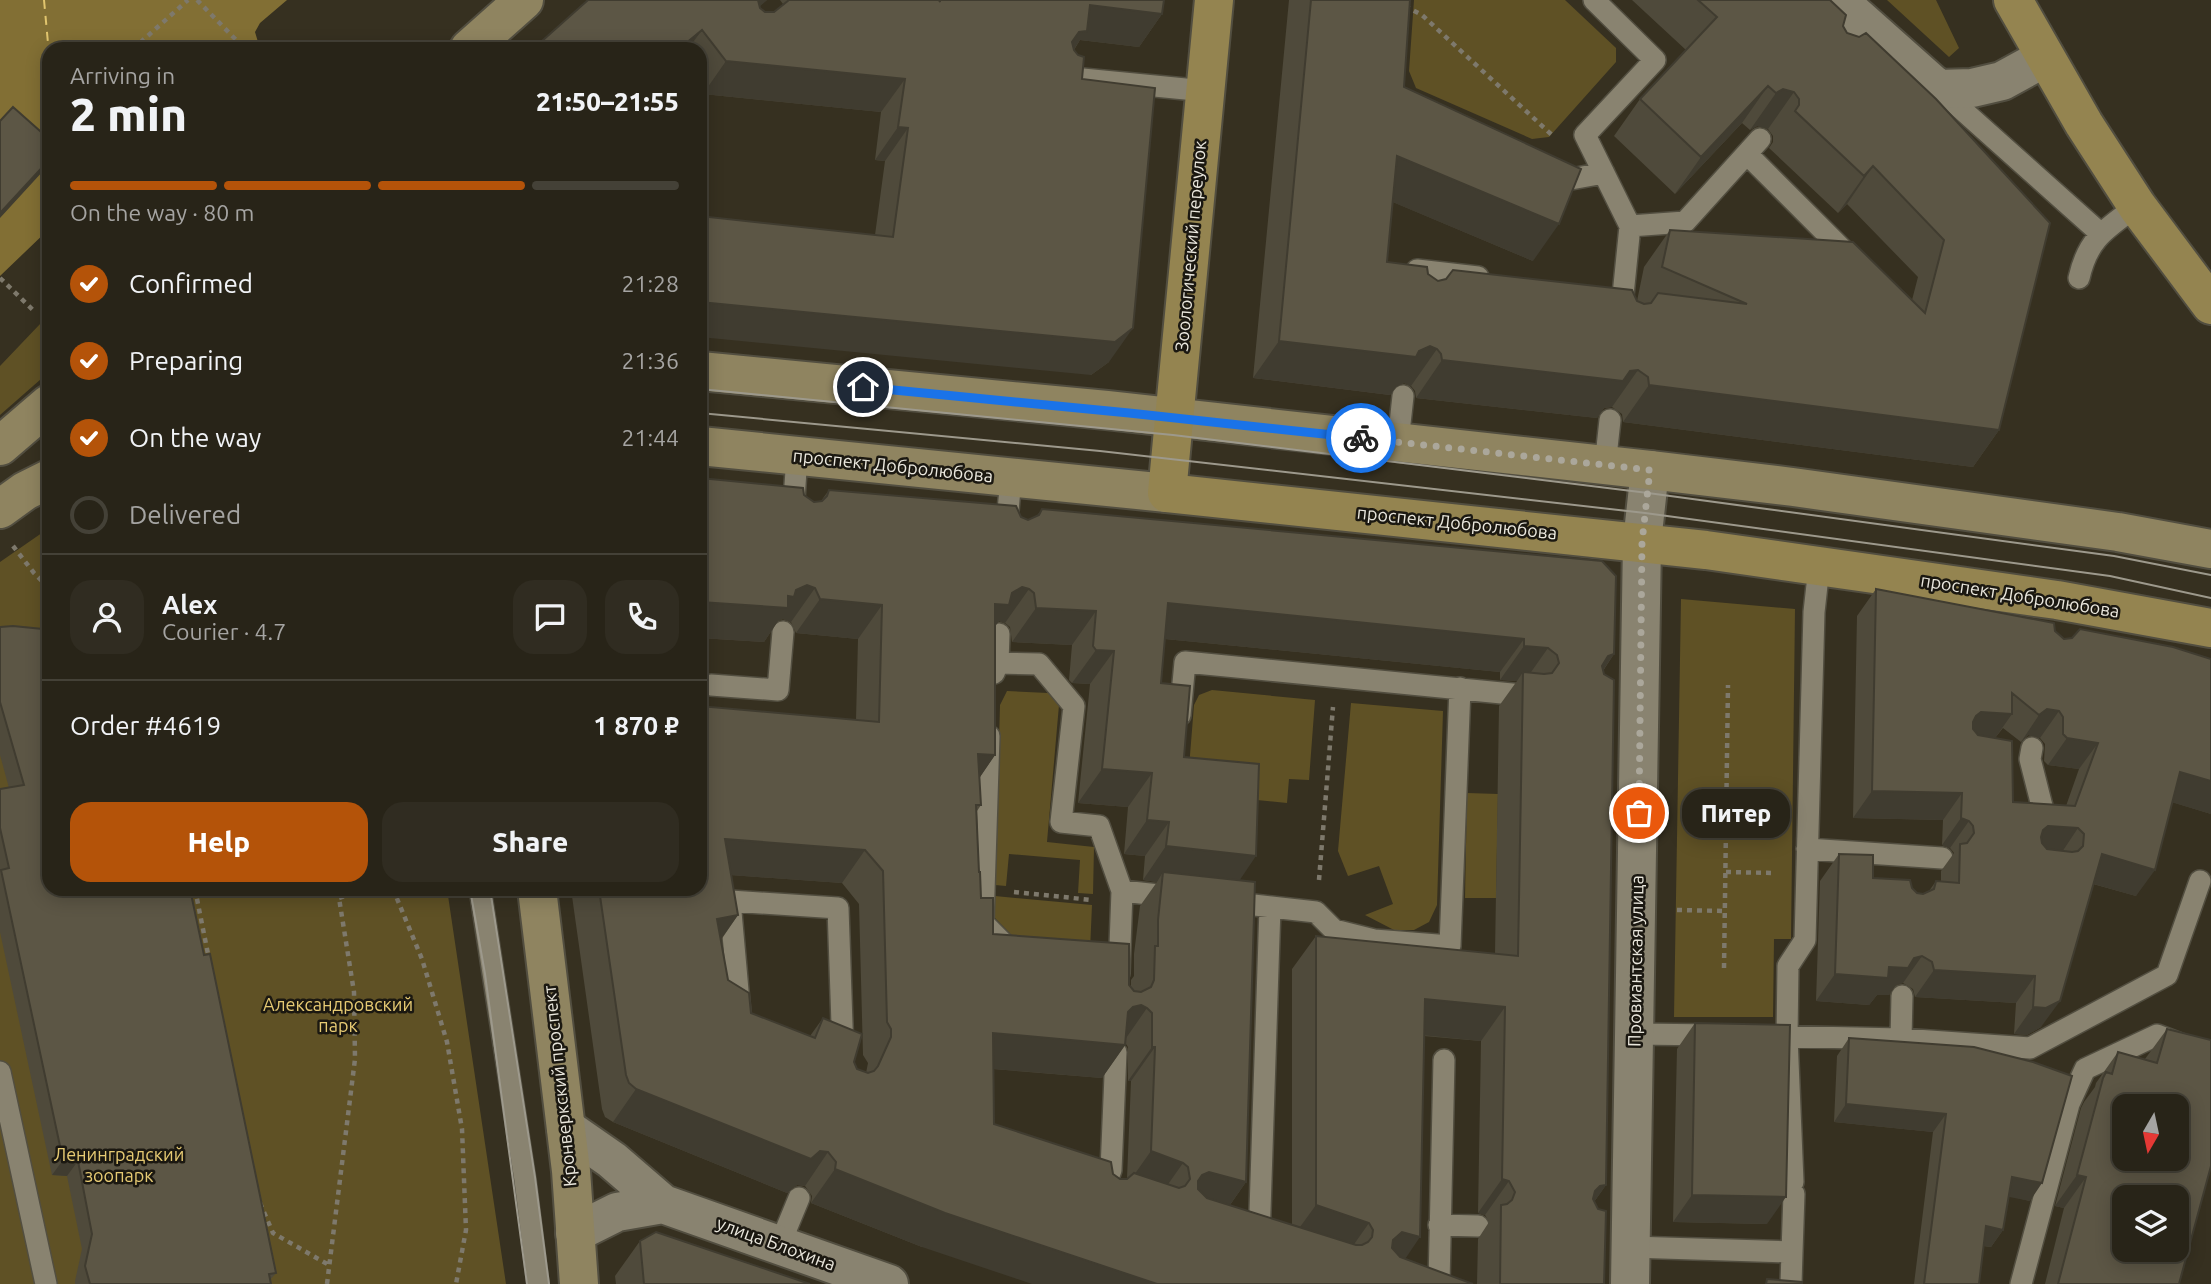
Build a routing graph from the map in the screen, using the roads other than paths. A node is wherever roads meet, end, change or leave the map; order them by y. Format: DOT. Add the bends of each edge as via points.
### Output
graph roads {
  1 [pos="524,0"];
  2 [pos="1214,0"];
  3 [pos="1594,0"];
  4 [pos="1838,0"];
  5 [pos="2013,0"];
  6 [pos="477,42"];
  7 [pos="2045,58"];
  8 [pos="1062,77"];
  9 [pos="1938,89"];
  10 [pos="1206,91"];
  11 [pos="1533,162"];
  12 [pos="1604,173"];
  13 [pos="2137,206"];
  14 [pos="1630,226"];
  15 [pos="2100,233"];
  16 [pos="1869,275"];
  17 [pos="2079,278"];
  18 [pos="1500,280"];
  19 [pos="1414,305"];
  20 [pos="2211,305"];
  21 [pos="1619,328"];
  22 [pos="707,372"];
  23 [pos="1403,396"];
  24 [pos="42,410"];
  25 [pos="1174,418"];
  26 [pos="1610,420"];
  27 [pos="42,433"];
  28 [pos="1398,442"];
  29 [pos="0,446"];
  30 [pos="707,447"];
  31 [pos="0,453"];
  32 [pos="797,456"];
  33 [pos="1605,466"];
  34 [pos="1650,470"];
  35 [pos="1011,477"];
  36 [pos="42,482"];
  37 [pos="1167,493"];
  38 [pos="792,523"];
  39 [pos="4,525"];
  40 [pos="1005,541"];
  41 [pos="1642,542"];
  42 [pos="2211,549"];
  43 [pos="1819,567"];
  44 [pos="2211,628"];
  45 [pos="782,632"];
  46 [pos="999,634"];
  47 [pos="998,663"];
  48 [pos="710,685"];
  49 [pos="1460,688"];
  50 [pos="991,692"];
  51 [pos="1522,695"];
  52 [pos="990,718"];
  53 [pos="1178,740"];
  54 [pos="2005,756"];
  55 [pos="2043,814"];
  56 [pos="1807,849"];
  57 [pos="1905,856"];
  58 [pos="1942,858"];
  59 [pos="2200,881"];
  60 [pos="1905,882"];
  61 [pos="1122,891"];
  62 [pos="481,896"];
  63 [pos="538,896"];
  64 [pos="1270,907"];
  65 [pos="1031,959"];
  66 [pos="1094,964"];
  67 [pos="1119,966"];
  68 [pos="1118,990"];
  69 [pos="1902,996"];
  70 [pos="742,1028"];
  71 [pos="1635,1034"];
  72 [pos="1787,1037"];
  73 [pos="1902,1038"];
  74 [pos="1116,1052"];
  75 [pos="2211,1056"];
  76 [pos="1444,1060"];
  77 [pos="855,1066"];
  78 [pos="0,1072"];
  79 [pos="566,1128"];
  80 [pos="799,1198"];
  81 [pos="1129,1200"];
  82 [pos="663,1203"];
  83 [pos="1439,1225"];
  84 [pos="1478,1226"];
  85 [pos="576,1233"];
  86 [pos="1235,1234"];
  87 [pos="779,1244"];
  88 [pos="1624,1249"];
  89 [pos="1792,1252"];
  90 [pos="46,1284"];
  91 [pos="538,1284"];
  92 [pos="579,1284"];
  93 [pos="889,1284"];
  94 [pos="1439,1284"];
  95 [pos="1791,1284"];
  96 [pos="2021,1284"];
  1 -- 6 [label="main road"];
  2 -- 10 [label="main road, Зоологический переулок"];
  3 -- 12 [label="lane" via="1655,60 1586,135"];
  4 -- 9 [label="street" via="1859,32"];
  5 -- 7 [label="main road"];
  7 -- 9 [label="street" via="2002,81"];
  7 -- 13 [label="main road"];
  8 -- 10 [label="lane"];
  9 -- 15 [label="lane"];
  10 -- 25 [label="main road, Зоологический переулок"];
  11 -- 12 [label="lane" via="1571,179"];
  12 -- 14 [label="lane"];
  13 -- 15 [label="lane"];
  13 -- 20 [label="main road"];
  14 -- 16 [label="lane" via="1685,222 1753,147"];
  14 -- 21 [label="lane" via="1616,294"];
  15 -- 17 [label="lane"];
  18 -- 19 [label="lane" via="1418,270"];
  22 -- 25 [label="main road"];
  23 -- 28 [label="lane"];
  24 -- 29 [label="main road"];
  25 -- 28 [label="main road"];
  25 -- 37 [label="main road, Зоологический переулок"];
  26 -- 33 [label="lane"];
  27 -- 31 [label="main road"];
  28 -- 33 [label="main road"];
  30 -- 32 [label="main road, проспект Добролюбова"];
  32 -- 35 [label="main road, проспект Добролюбова"];
  32 -- 38 [label="lane"];
  33 -- 34 [label="main road"];
  34 -- 41 [label="street, Провиантская улица"];
  34 -- 42 [label="main road" via="2104,530"];
  35 -- 37 [label="main road, проспект Добролюбова"];
  35 -- 40 [label="lane"];
  36 -- 39 [label="main road" via="25,491"];
  37 -- 41 [label="main road, проспект Добролюбова"];
  41 -- 43 [label="main road, проспект Добролюбова"];
  41 -- 71 [label="street, Провиантская улица" via="1628,702"];
  43 -- 44 [label="main road, проспект Добролюбова" via="2055,611"];
  43 -- 56 [label="lane"];
  45 -- 48 [label="lane" via="778,690"];
  46 -- 47 [label="lane"];
  47 -- 50 [label="lane"];
  47 -- 61 [label="lane" via="1039,664 1074,706 1061,822 1100,827"];
  49 -- 51 [label="lane"];
  49 -- 53 [label="lane" via="1185,662"];
  49 -- 64 [label="lane" via="1450,946 1374,940 1334,930 1316,912"];
  52 -- 65 [label="lane" via="984,923 1018,958"];
  54 -- 55 [label="lane" via="2031,753"];
  56 -- 57 [label="lane"];
  56 -- 72 [label="lane" via="1805,940 1788,966"];
  57 -- 58 [label="lane"];
  57 -- 60 [label="lane"];
  59 -- 73 [label="lane" via="2167,975 2030,1048"];
  61 -- 64 [label="lane"];
  61 -- 67 [label="lane"];
  62 -- 91 [label="lane"];
  63 -- 79 [label="main road, Кронверкский проспект"];
  64 -- 86 [label="lane" via="1266,1244"];
  66 -- 67 [label="lane"];
  67 -- 68 [label="lane"];
  69 -- 73 [label="lane"];
  70 -- 77 [label="lane" via="730,901 838,908 843,1054"];
  71 -- 72 [label="lane"];
  71 -- 88 [label="street, Провиантская улица"];
  72 -- 73 [label="lane"];
  72 -- 89 [label="lane"];
  74 -- 81 [label="lane" via="1111,1170 1102,1195"];
  75 -- 96 [label="lane" via="2157,1035 2085,1069 2069,1104"];
  76 -- 83 [label="lane"];
  78 -- 90 [label="lane"];
  79 -- 82 [label="street, улица Блохина"];
  79 -- 85 [label="main road, Кронверкский проспект"];
  80 -- 87 [label="lane"];
  82 -- 85 [label="street" via="617,1212"];
  82 -- 87 [label="street, улица Блохина"];
  83 -- 84 [label="lane"];
  83 -- 94 [label="lane"];
  85 -- 92 [label="main road, Кронверкский проспект"];
  87 -- 93 [label="street, улица Блохина"];
  88 -- 89 [label="lane"];
  89 -- 95 [label="lane"];
}
